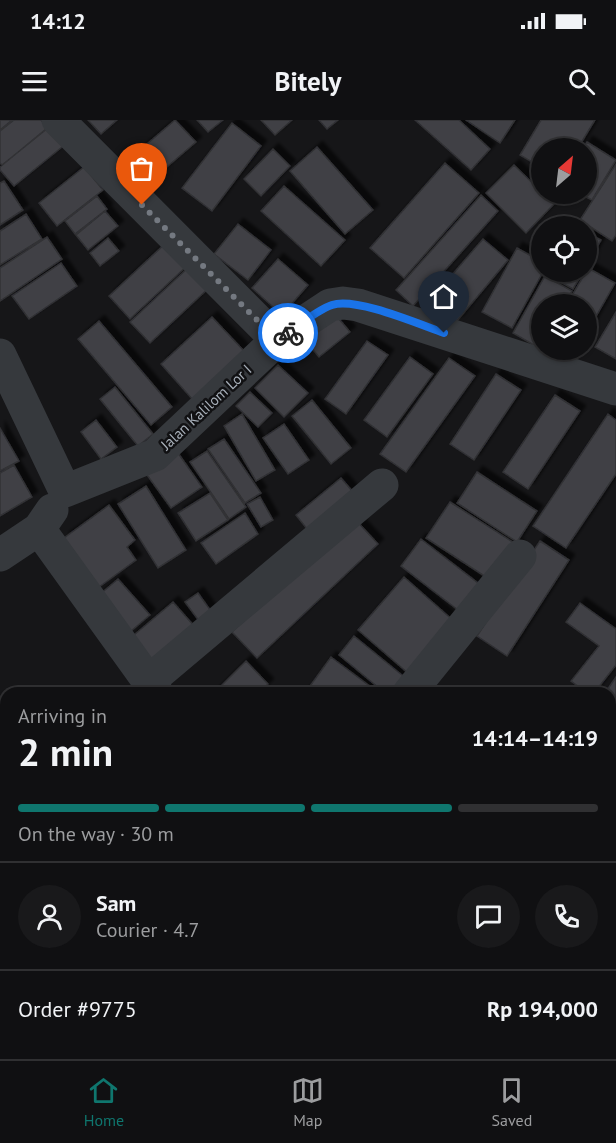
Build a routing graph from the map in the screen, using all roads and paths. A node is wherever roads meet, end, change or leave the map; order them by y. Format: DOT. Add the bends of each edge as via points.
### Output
graph roads {
  1 [pos="58,120"];
  2 [pos="277,340"];
  3 [pos="0,355"];
  4 [pos="616,389"];
  5 [pos="382,485"];
  6 [pos="66,491"];
  7 [pos="39,529"];
  8 [pos="0,555"];
  9 [pos="519,556"];
  10 [pos="153,687"];
  11 [pos="414,687"];
  1 -- 2 [label="street"];
  2 -- 4 [label="street, Jalan Kalilom Lor I" via="330,305 358,305"];
  2 -- 6 [label="street, Jalan Kalilom Lor I" via="155,455"];
  3 -- 6 [label="street"];
  5 -- 10 [label="street"];
  6 -- 7 [label="street"];
  7 -- 8 [label="street"];
  7 -- 10 [label="street"];
  9 -- 11 [label="street"];
}
